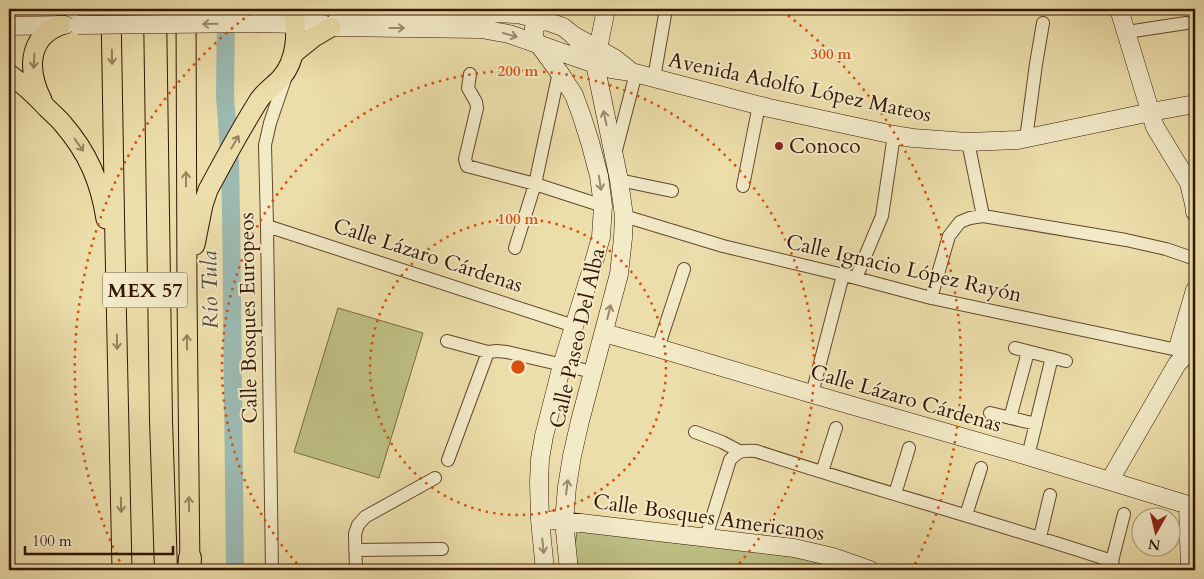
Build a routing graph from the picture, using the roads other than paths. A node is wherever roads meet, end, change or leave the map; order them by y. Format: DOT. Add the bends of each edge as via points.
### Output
graph roads {
  1 [pos="111,9"];
  2 [pos="141,9"];
  3 [pos="155,9"];
  4 [pos="186,9"];
  5 [pos="606,9"];
  6 [pos="666,9"];
  7 [pos="1119,9"];
  8 [pos="307,18"];
  9 [pos="546,21"];
  10 [pos="1043,23"];
  11 [pos="1186,23"];
  12 [pos="69,25"];
  13 [pos="9,26"];
  14 [pos="1127,32"];
  15 [pos="538,44"];
  16 [pos="597,57"];
  17 [pos="291,61"];
  18 [pos="559,72"];
  19 [pos="634,73"];
  20 [pos="9,74"];
  21 [pos="470,74"];
  22 [pos="654,78"];
  23 [pos="1195,104"];
  24 [pos="759,105"];
  25 [pos="47,108"];
  26 [pos="1151,112"];
  27 [pos="894,135"];
  28 [pos="1026,139"];
  29 [pos="968,142"];
  30 [pos="614,158"];
  31 [pos="619,180"];
  32 [pos="535,184"];
  33 [pos="742,186"];
  34 [pos="672,191"];
  35 [pos="603,206"];
  36 [pos="1195,212"];
  37 [pos="624,216"];
  38 [pos="983,216"];
  39 [pos="267,226"];
  40 [pos="515,248"];
  41 [pos="1195,259"];
  42 [pos="593,265"];
  43 [pos="684,269"];
  44 [pos="619,274"];
  45 [pos="843,275"];
  46 [pos="856,278"];
  47 [pos="1195,290"];
  48 [pos="187,295"];
  49 [pos="931,298"];
  50 [pos="116,306"];
  51 [pos="574,326"];
  52 [pos="1195,329"];
  53 [pos="604,333"];
  54 [pos="446,341"];
  55 [pos="658,348"];
  56 [pos="1015,348"];
  57 [pos="488,352"];
  58 [pos="1028,352"];
  59 [pos="1185,355"];
  60 [pos="1052,357"];
  61 [pos="1066,361"];
  62 [pos="562,365"];
  63 [pos="593,372"];
  64 [pos="812,394"];
  65 [pos="990,413"];
  66 [pos="1010,418"];
  67 [pos="1036,424"];
  68 [pos="836,428"];
  69 [pos="695,432"];
  70 [pos="910,448"];
  71 [pos="739,451"];
  72 [pos="1028,456"];
  73 [pos="448,460"];
  74 [pos="981,468"];
  75 [pos="822,472"];
  76 [pos="435,478"];
  77 [pos="1110,480"];
  78 [pos="895,494"];
  79 [pos="1050,495"];
  80 [pos="1192,506"];
  81 [pos="1124,514"];
  82 [pos="966,515"];
  83 [pos="540,520"];
  84 [pos="564,520"];
  85 [pos="706,537"];
  86 [pos="1040,537"];
  87 [pos="442,548"];
  88 [pos="355,550"];
  89 [pos="1113,565"];
  90 [pos="190,566"];
  91 [pos="122,570"];
  92 [pos="151,570"];
  93 [pos="166,570"];
  94 [pos="272,570"];
  95 [pos="356,570"];
  96 [pos="545,570"];
  97 [pos="569,570"];
  98 [pos="870,570"];
  99 [pos="1190,570"];
  1 -- 50 [label="main road, one-way"];
  2 -- 92 [label="highway, MEX 57"];
  3 -- 93 [label="highway, MEX 57"];
  48 -- 4 [label="main road, one-way"];
  5 -- 16 [label="main road"];
  6 -- 22 [label="street"];
  7 -- 14 [label="main road"];
  8 -- 9 [label="main road, Avenida Adolfo López Mateos" via="491,13 518,14"];
  8 -- 12 [label="main road, one-way, bridge" via="259,24"];
  8 -- 15 [label="main road, one-way" via="482,29"];
  8 -- 17 [label="main road"];
  8 -- 17 [label="main road" via="314,37"];
  9 -- 15 [label="main road" via="534,28"];
  9 -- 16 [label="main road, Avenida Adolfo López Mateos" via="573,35"];
  10 -- 28 [label="street"];
  11 -- 14 [label="street"];
  12 -- 13 [label="main road"];
  12 -- 25 [label="main road, one-way" via="48,31 36,46 33,57 35,81"];
  14 -- 26 [label="main road"];
  15 -- 16 [label="main road, Avenida Adolfo López Mateos"];
  15 -- 18 [label="main road, Calle Paseo Del Alba"];
  16 -- 19 [label="main road, Avenida Adolfo López Mateos" via="611,69"];
  30 -- 16 [label="main road, Calle Paseo Del Alba, one-way"];
  17 -- 39 [label="street, Calle Bosques Europeos" via="266,139"];
  48 -- 17 [label="main road, one-way" via="202,205 259,100 281,79"];
  18 -- 32 [label="street"];
  18 -- 35 [label="main road, Calle Paseo Del Alba, one-way" via="574,95 582,117 599,176"];
  19 -- 22 [label="main road, Avenida Adolfo López Mateos"];
  19 -- 30 [label="street"];
  20 -- 25 [label="main road"];
  21 -- 32 [label="street" via="468,88 477,108 465,159 467,166"];
  22 -- 24 [label="main road, Avenida Adolfo López Mateos"];
  23 -- 26 [label="main road, Avenida Adolfo López Mateos"];
  24 -- 27 [label="main road, Avenida Adolfo López Mateos"];
  24 -- 33 [label="street"];
  25 -- 50 [label="main road, one-way" via="78,143 101,193"];
  26 -- 28 [label="main road, Avenida Adolfo López Mateos"];
  26 -- 36 [label="main road" via="1155,127 1189,183"];
  27 -- 29 [label="main road, Avenida Adolfo López Mateos"];
  27 -- 46 [label="street" via="882,216"];
  28 -- 29 [label="main road, Avenida Adolfo López Mateos"];
  29 -- 38 [label="street"];
  30 -- 31 [label="main road, Calle Paseo Del Alba"];
  31 -- 34 [label="street"];
  31 -- 37 [label="main road, Calle Paseo Del Alba"];
  32 -- 35 [label="street"];
  32 -- 40 [label="street"];
  35 -- 42 [label="main road, Calle Paseo Del Alba" via="601,237"];
  37 -- 44 [label="main road, Calle Paseo Del Alba"];
  37 -- 45 [label="street, Calle Ignacio López Rayón" via="724,246"];
  38 -- 41 [label="street" via="1126,240"];
  38 -- 49 [label="street" via="960,222 949,236"];
  39 -- 51 [label="street, Calle Lázaro Cárdenas"];
  39 -- 94 [label="street, Calle Bosques Europeos"];
  42 -- 44 [label="main road" via="613,265"];
  42 -- 51 [label="main road, Calle Paseo Del Alba"];
  43 -- 55 [label="street"];
  53 -- 44 [label="main road, Calle Paseo Del Alba, one-way"];
  45 -- 46 [label="street, Calle Ignacio López Rayón"];
  45 -- 64 [label="street"];
  46 -- 49 [label="street, Calle Ignacio López Rayón"];
  47 -- 59 [label="main road"];
  90 -- 48 [label="main road, one-way"];
  49 -- 59 [label="street, Calle Ignacio López Rayón"];
  50 -- 91 [label="main road, one-way"];
  51 -- 62 [label="main road, Calle Paseo Del Alba"];
  52 -- 59 [label="main road"];
  53 -- 55 [label="main road, Calle Lázaro Cárdenas"];
  53 -- 63 [label="main road, Calle Paseo Del Alba"];
  54 -- 57 [label="street"];
  55 -- 64 [label="main road, Calle Lázaro Cárdenas"];
  56 -- 58 [label="street"];
  57 -- 62 [label="street" via="507,352"];
  57 -- 73 [label="street"];
  58 -- 60 [label="street"];
  58 -- 66 [label="street"];
  59 -- 77 [label="main road"];
  60 -- 61 [label="street"];
  60 -- 67 [label="street"];
  62 -- 63 [label="street"];
  62 -- 83 [label="main road, Calle Paseo Del Alba" via="540,459"];
  84 -- 63 [label="main road, Calle Paseo Del Alba, one-way" via="572,456"];
  64 -- 72 [label="main road, Calle Lázaro Cárdenas"];
  65 -- 66 [label="street"];
  66 -- 67 [label="street"];
  67 -- 72 [label="street"];
  68 -- 75 [label="street"];
  69 -- 71 [label="street"];
  70 -- 78 [label="street"];
  71 -- 75 [label="street" via="756,450"];
  71 -- 85 [label="street" via="730,460"];
  72 -- 77 [label="main road, Calle Lázaro Cárdenas"];
  74 -- 82 [label="street"];
  75 -- 78 [label="street"];
  76 -- 88 [label="street" via="365,517 355,534"];
  77 -- 80 [label="main road, Calle Lázaro Cárdenas"];
  78 -- 82 [label="street"];
  79 -- 86 [label="street"];
  80 -- 99 [label="main road"];
  81 -- 89 [label="street"];
  82 -- 86 [label="street"];
  83 -- 84 [label="main road, Calle Bosques Americanos"];
  83 -- 96 [label="main road, Calle Paseo Del Alba, one-way"];
  84 -- 85 [label="main road, Calle Bosques Americanos"];
  84 -- 97 [label="main road, Calle Paseo Del Alba"];
  85 -- 98 [label="main road, Calle Bosques Americanos" via="794,548"];
  86 -- 89 [label="street"];
  87 -- 88 [label="street"];
  88 -- 95 [label="street"];
}
